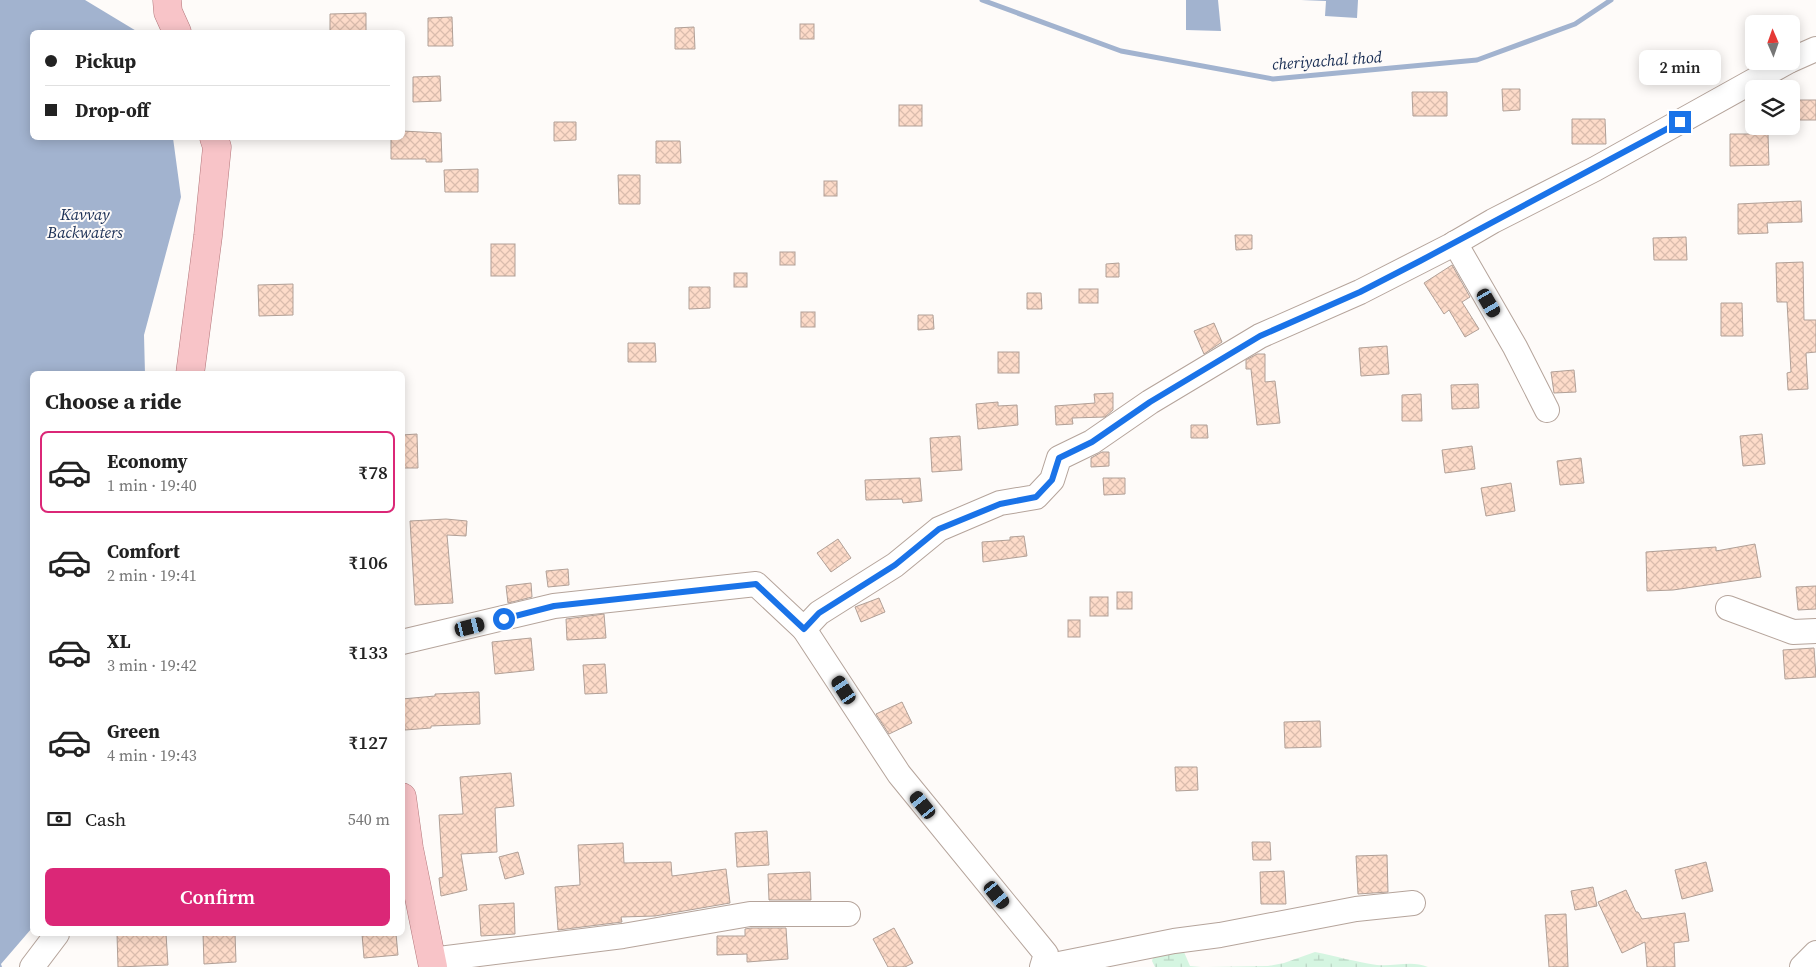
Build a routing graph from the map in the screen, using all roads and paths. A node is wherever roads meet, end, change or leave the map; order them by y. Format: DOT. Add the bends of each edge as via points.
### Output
graph roads {
  1 [pos="167,0"];
  2 [pos="176,30"];
  3 [pos="1816,49"];
  4 [pos="1800,56"];
  5 [pos="1774,70"];
  6 [pos="215,140"];
  7 [pos="1455,243"];
  8 [pos="190,371"];
  9 [pos="1547,410"];
  10 [pos="1728,608"];
  11 [pos="804,629"];
  12 [pos="1816,631"];
  13 [pos="405,641"];
  14 [pos="405,819"];
  15 [pos="1413,903"];
  16 [pos="848,914"];
  17 [pos="55,936"];
  18 [pos="1816,953"];
  19 [pos="432,963"];
  20 [pos="32,967"];
  21 [pos="1043,967"];
  22 [pos="1802,967"];
  1 -- 2 [label="main road" via="168,12"];
  3 -- 4 [label="street"];
  5 -- 7 [label="street"];
  6 -- 8 [label="main road" via="217,147 208,236"];
  7 -- 9 [label="street"];
  7 -- 11 [label="street" via="1360,292 1260,336 1150,402 1092,442 1059,458 1052,480 1036,497 1000,504 939,529 895,565 819,613"];
  10 -- 12 [label="street" via="1793,632"];
  11 -- 13 [label="street" via="756,584 554,606"];
  11 -- 21 [label="street" via="899,774 1046,954"];
  14 -- 19 [label="main road"];
  15 -- 21 [label="street" via="1356,909 1220,935 1164,942"];
  16 -- 19 [label="street" via="750,914"];
  17 -- 20 [label="street"];
  18 -- 22 [label="street"];
}
